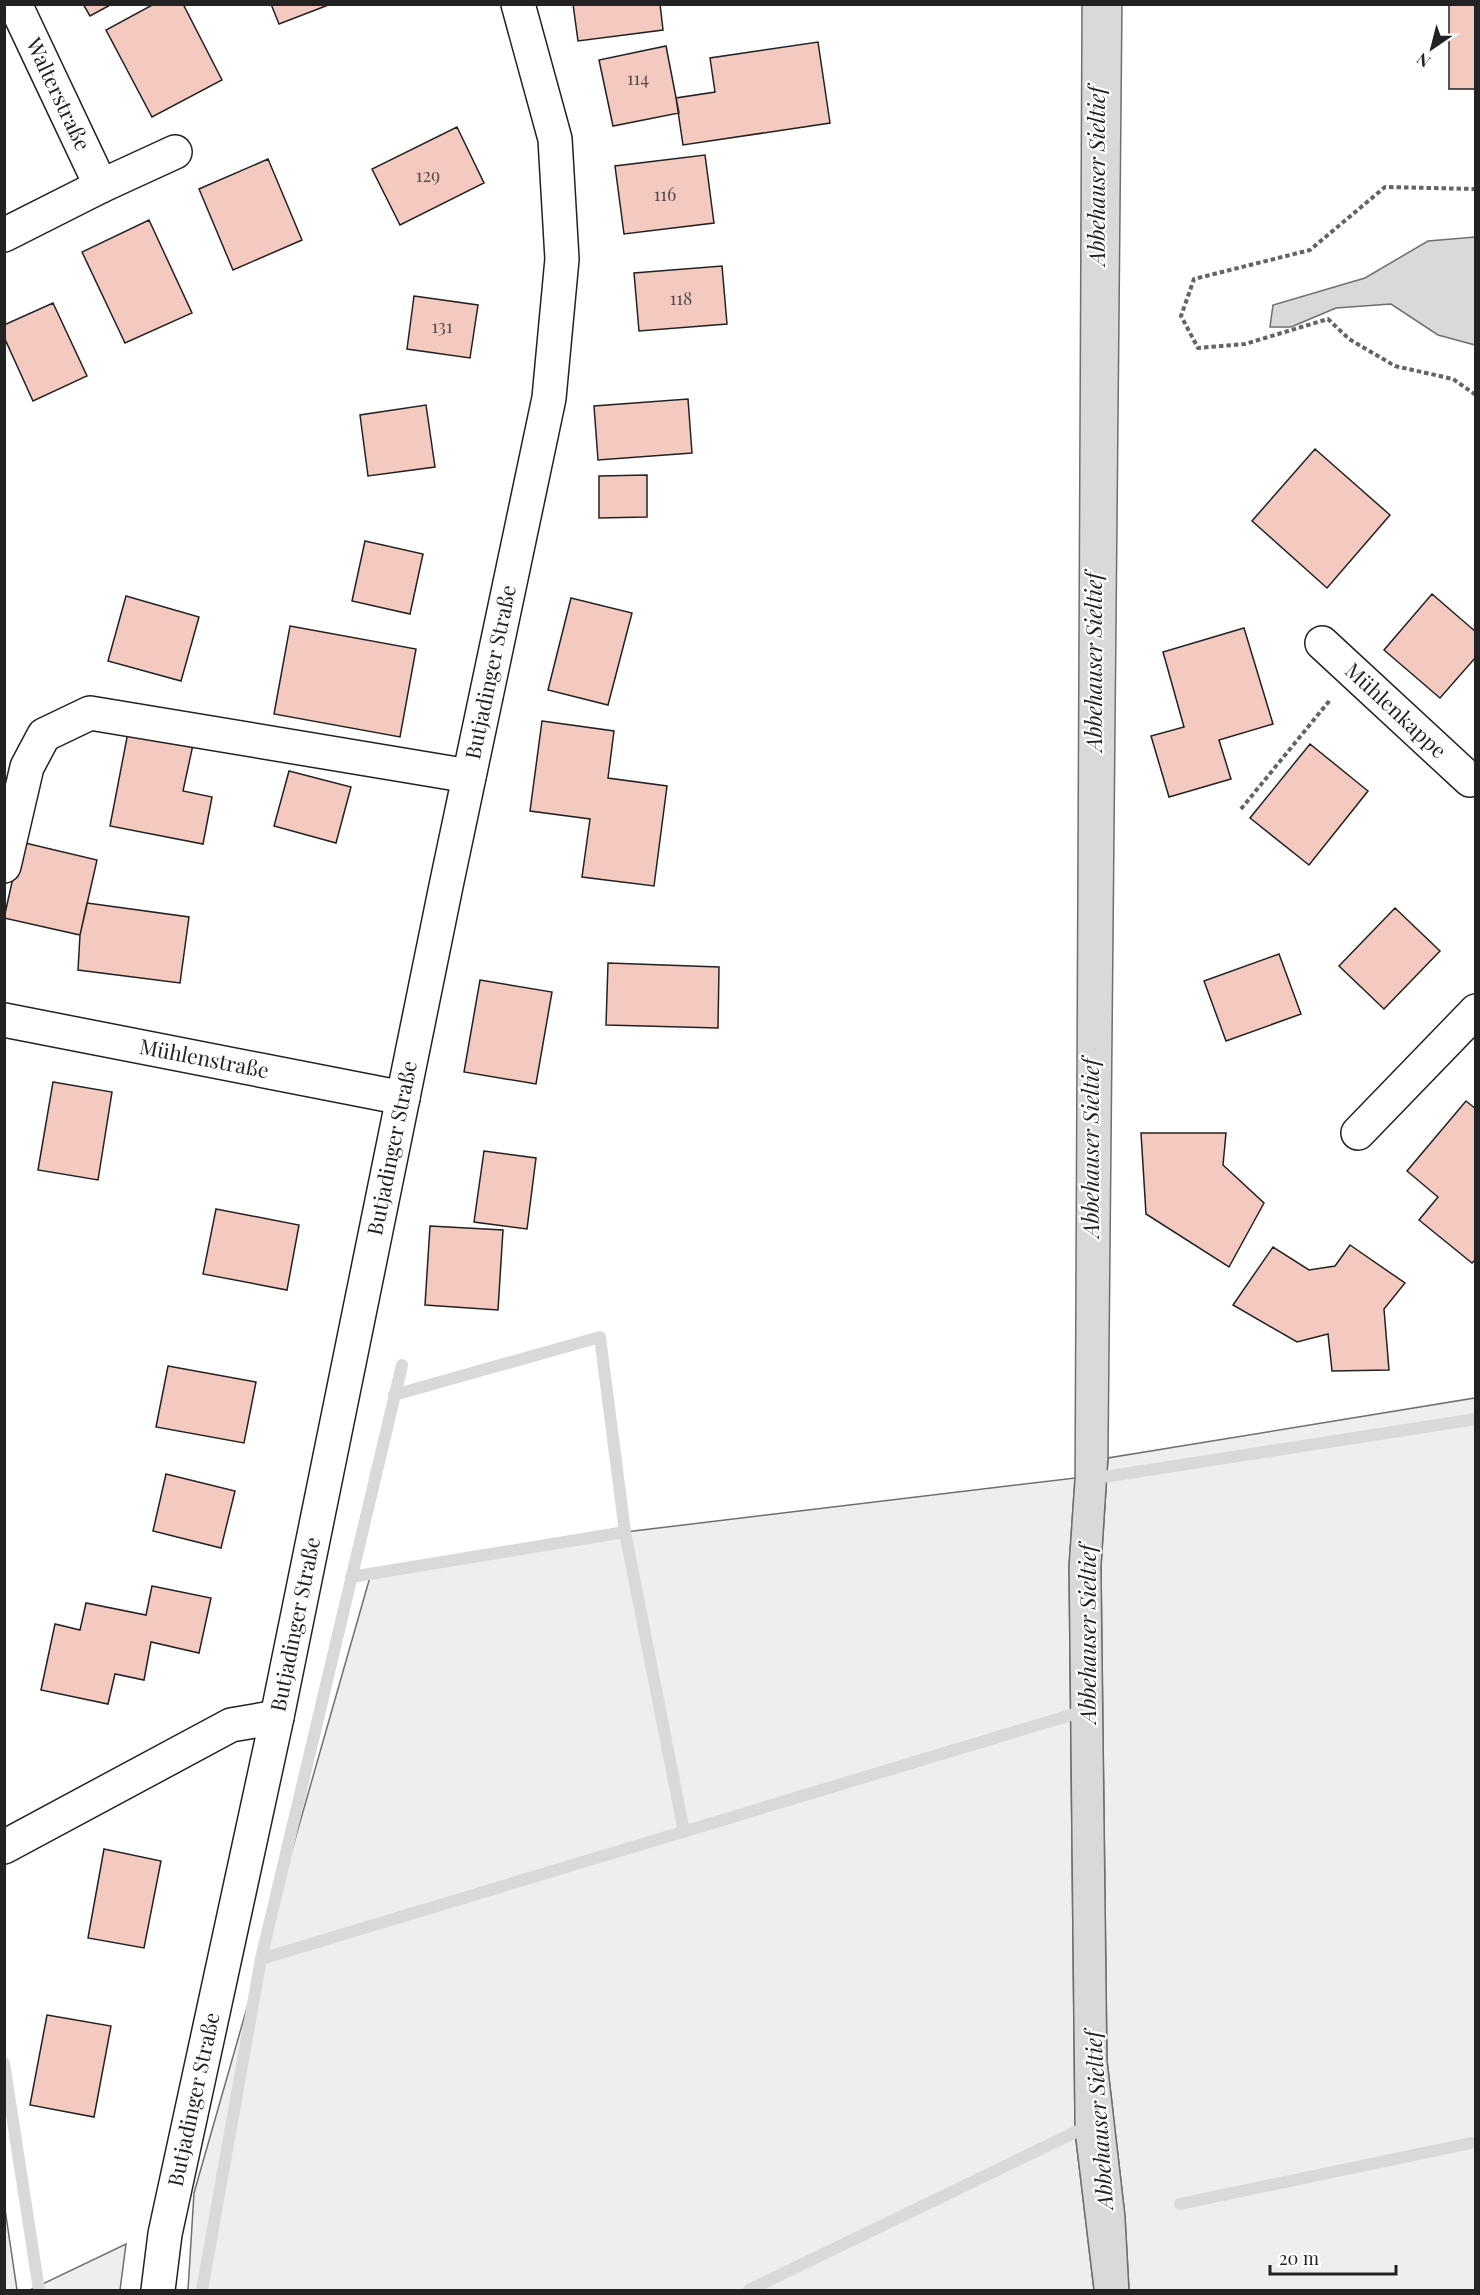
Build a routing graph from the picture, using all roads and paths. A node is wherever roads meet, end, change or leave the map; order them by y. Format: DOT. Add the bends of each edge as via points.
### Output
graph roads {
  1 [pos="15,4"];
  2 [pos="518,4"];
  3 [pos="175,152"];
  4 [pos="100,186"];
  5 [pos="1476,189"];
  6 [pos="4,235"];
  7 [pos="1476,395"];
  8 [pos="1322,643"];
  9 [pos="1353,672"];
  10 [pos="469,777"];
  11 [pos="1470,780"];
  12 [pos="1241,808"];
  13 [pos="4,866"];
  14 [pos="1476,1011"];
  15 [pos="4,1020"];
  16 [pos="403,1098"];
  17 [pos="1358,1133"];
  18 [pos="277,1717"];
  19 [pos="4,1847"];
  20 [pos="158,2290"];
  1 -- 4 [label="main road, Walterstraße"];
  2 -- 10 [label="main road, Butjadinger Straße" via="555,139 562,259 549,398"];
  3 -- 4 [label="main road"];
  4 -- 6 [label="main road"];
  5 -- 7 [label="path" via="1385,187 1310,250 1194,279 1181,316 1198,348 1245,344 1328,319 1349,339 1395,366 1453,380"];
  8 -- 9 [label="main road, Mühlenkappe"];
  9 -- 11 [label="main road, Mühlenkappe"];
  9 -- 12 [label="path"];
  10 -- 13 [label="main road" via="90,713 44,735 27,768"];
  10 -- 16 [label="main road, Butjadinger Straße"];
  14 -- 17 [label="main road"];
  15 -- 16 [label="main road, Mühlenstraße"];
  16 -- 18 [label="main road, Butjadinger Straße"];
  18 -- 19 [label="main road" via="231,1725"];
  18 -- 20 [label="main road, Butjadinger Straße" via="165,2234"];
}
